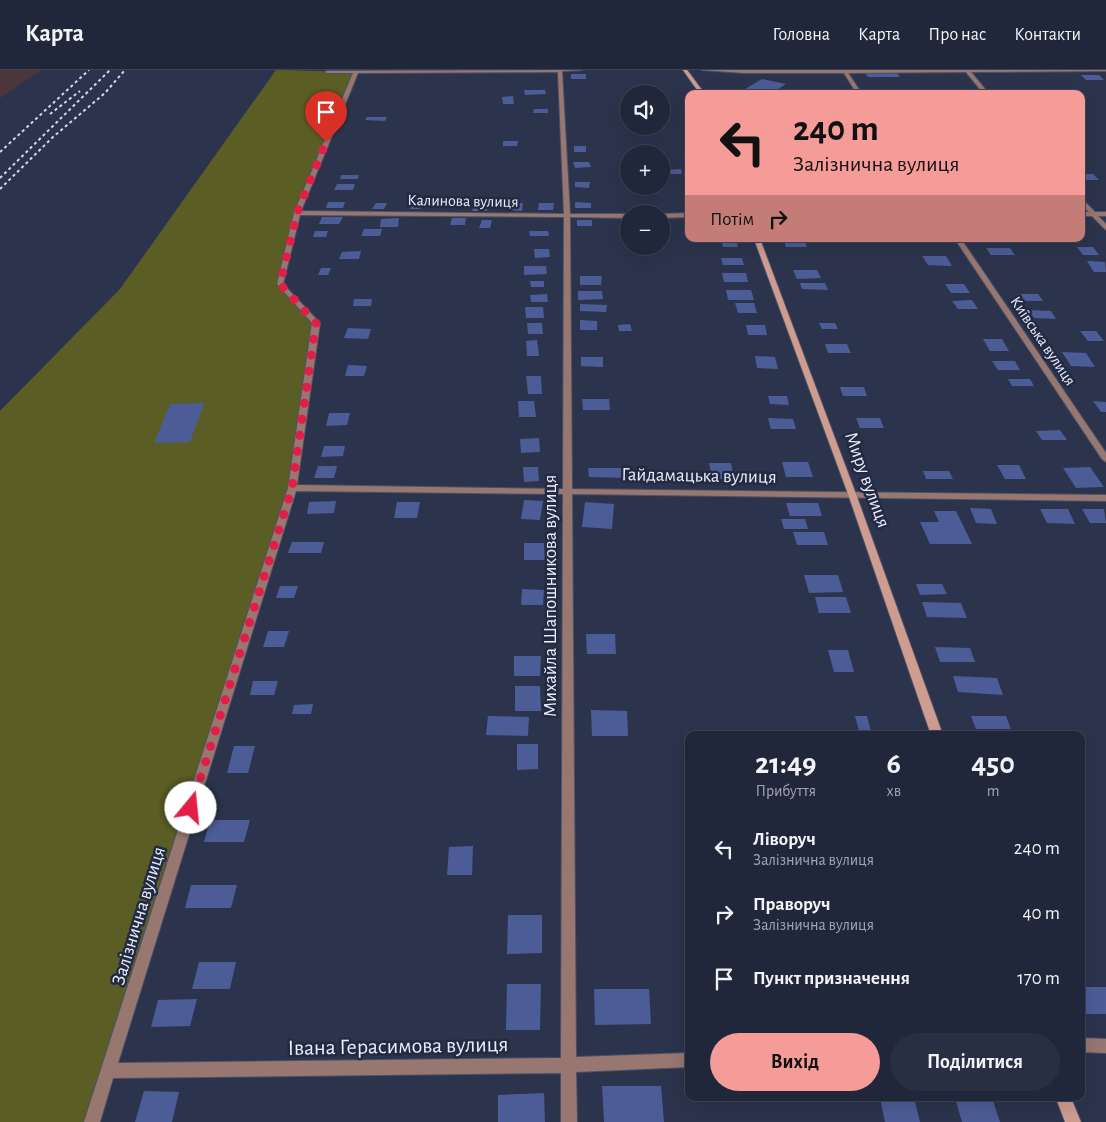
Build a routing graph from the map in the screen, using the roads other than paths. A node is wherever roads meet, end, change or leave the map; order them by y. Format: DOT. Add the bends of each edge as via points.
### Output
graph roads {
  1 [pos="560,70"];
  2 [pos="580,70"];
  3 [pos="686,70"];
  4 [pos="704,70"];
  5 [pos="844,70"];
  6 [pos="863,70"];
  7 [pos="967,70"];
  8 [pos="1106,70"];
  9 [pos="328,71"];
  10 [pos="356,72"];
  11 [pos="700,90"];
  12 [pos="857,90"];
  13 [pos="984,90"];
  14 [pos="1085,204"];
  15 [pos="297,213"];
  16 [pos="1085,214"];
  17 [pos="1094,214"];
  18 [pos="1106,214"];
  19 [pos="567,216"];
  20 [pos="620,216"];
  21 [pos="670,216"];
  22 [pos="685,216"];
  23 [pos="1106,228"];
  24 [pos="759,242"];
  25 [pos="960,242"];
  26 [pos="1106,459"];
  27 [pos="292,488"];
  28 [pos="567,490"];
  29 [pos="852,494"];
  30 [pos="1106,498"];
  31 [pos="936,731"];
  32 [pos="1085,1045"];
  33 [pos="1106,1046"];
  34 [pos="685,1060"];
  35 [pos="568,1065"];
  36 [pos="109,1071"];
  37 [pos="1065,1101"];
  38 [pos="92,1122"];
  39 [pos="569,1122"];
  40 [pos="1073,1122"];
  1 -- 2 [label="street"];
  1 -- 10 [label="street"];
  1 -- 19 [label="street, Михайла Шапошникова вулиця"];
  3 -- 11 [label="main road"];
  4 -- 5 [label="street"];
  5 -- 6 [label="street"];
  5 -- 12 [label="street"];
  6 -- 7 [label="street"];
  7 -- 8 [label="street"];
  7 -- 13 [label="street"];
  9 -- 10 [label="street"];
  10 -- 15 [label="street, Залізнична вулиця"];
  14 -- 17 [label="street"];
  15 -- 19 [label="street, Калинова вулиця"];
  15 -- 27 [label="street, Залізнична вулиця" via="280,284 316,323"];
  16 -- 17 [label="street"];
  17 -- 18 [label="street"];
  17 -- 23 [label="street"];
  19 -- 20 [label="street, Калинова вулиця"];
  19 -- 28 [label="street, Михайла Шапошникова вулиця"];
  21 -- 22 [label="street"];
  24 -- 29 [label="main road, Миру вулиця"];
  25 -- 26 [label="street, Київська вулиця"];
  27 -- 28 [label="street, Гайдамацька вулиця"];
  27 -- 36 [label="street, Залізнична вулиця"];
  28 -- 29 [label="street, Гайдамацька вулиця"];
  28 -- 35 [label="street, Михайла Шапошникова вулиця"];
  29 -- 30 [label="street, Гайдамацька вулиця"];
  29 -- 31 [label="main road, Миру вулиця"];
  32 -- 33 [label="street"];
  34 -- 35 [label="street, Івана Герасимова вулиця"];
  35 -- 36 [label="street, Івана Герасимова вулиця"];
  35 -- 39 [label="street, Михайла Шапошникова вулиця"];
  36 -- 38 [label="street, Залізнична вулиця"];
  37 -- 40 [label="main road"];
}
